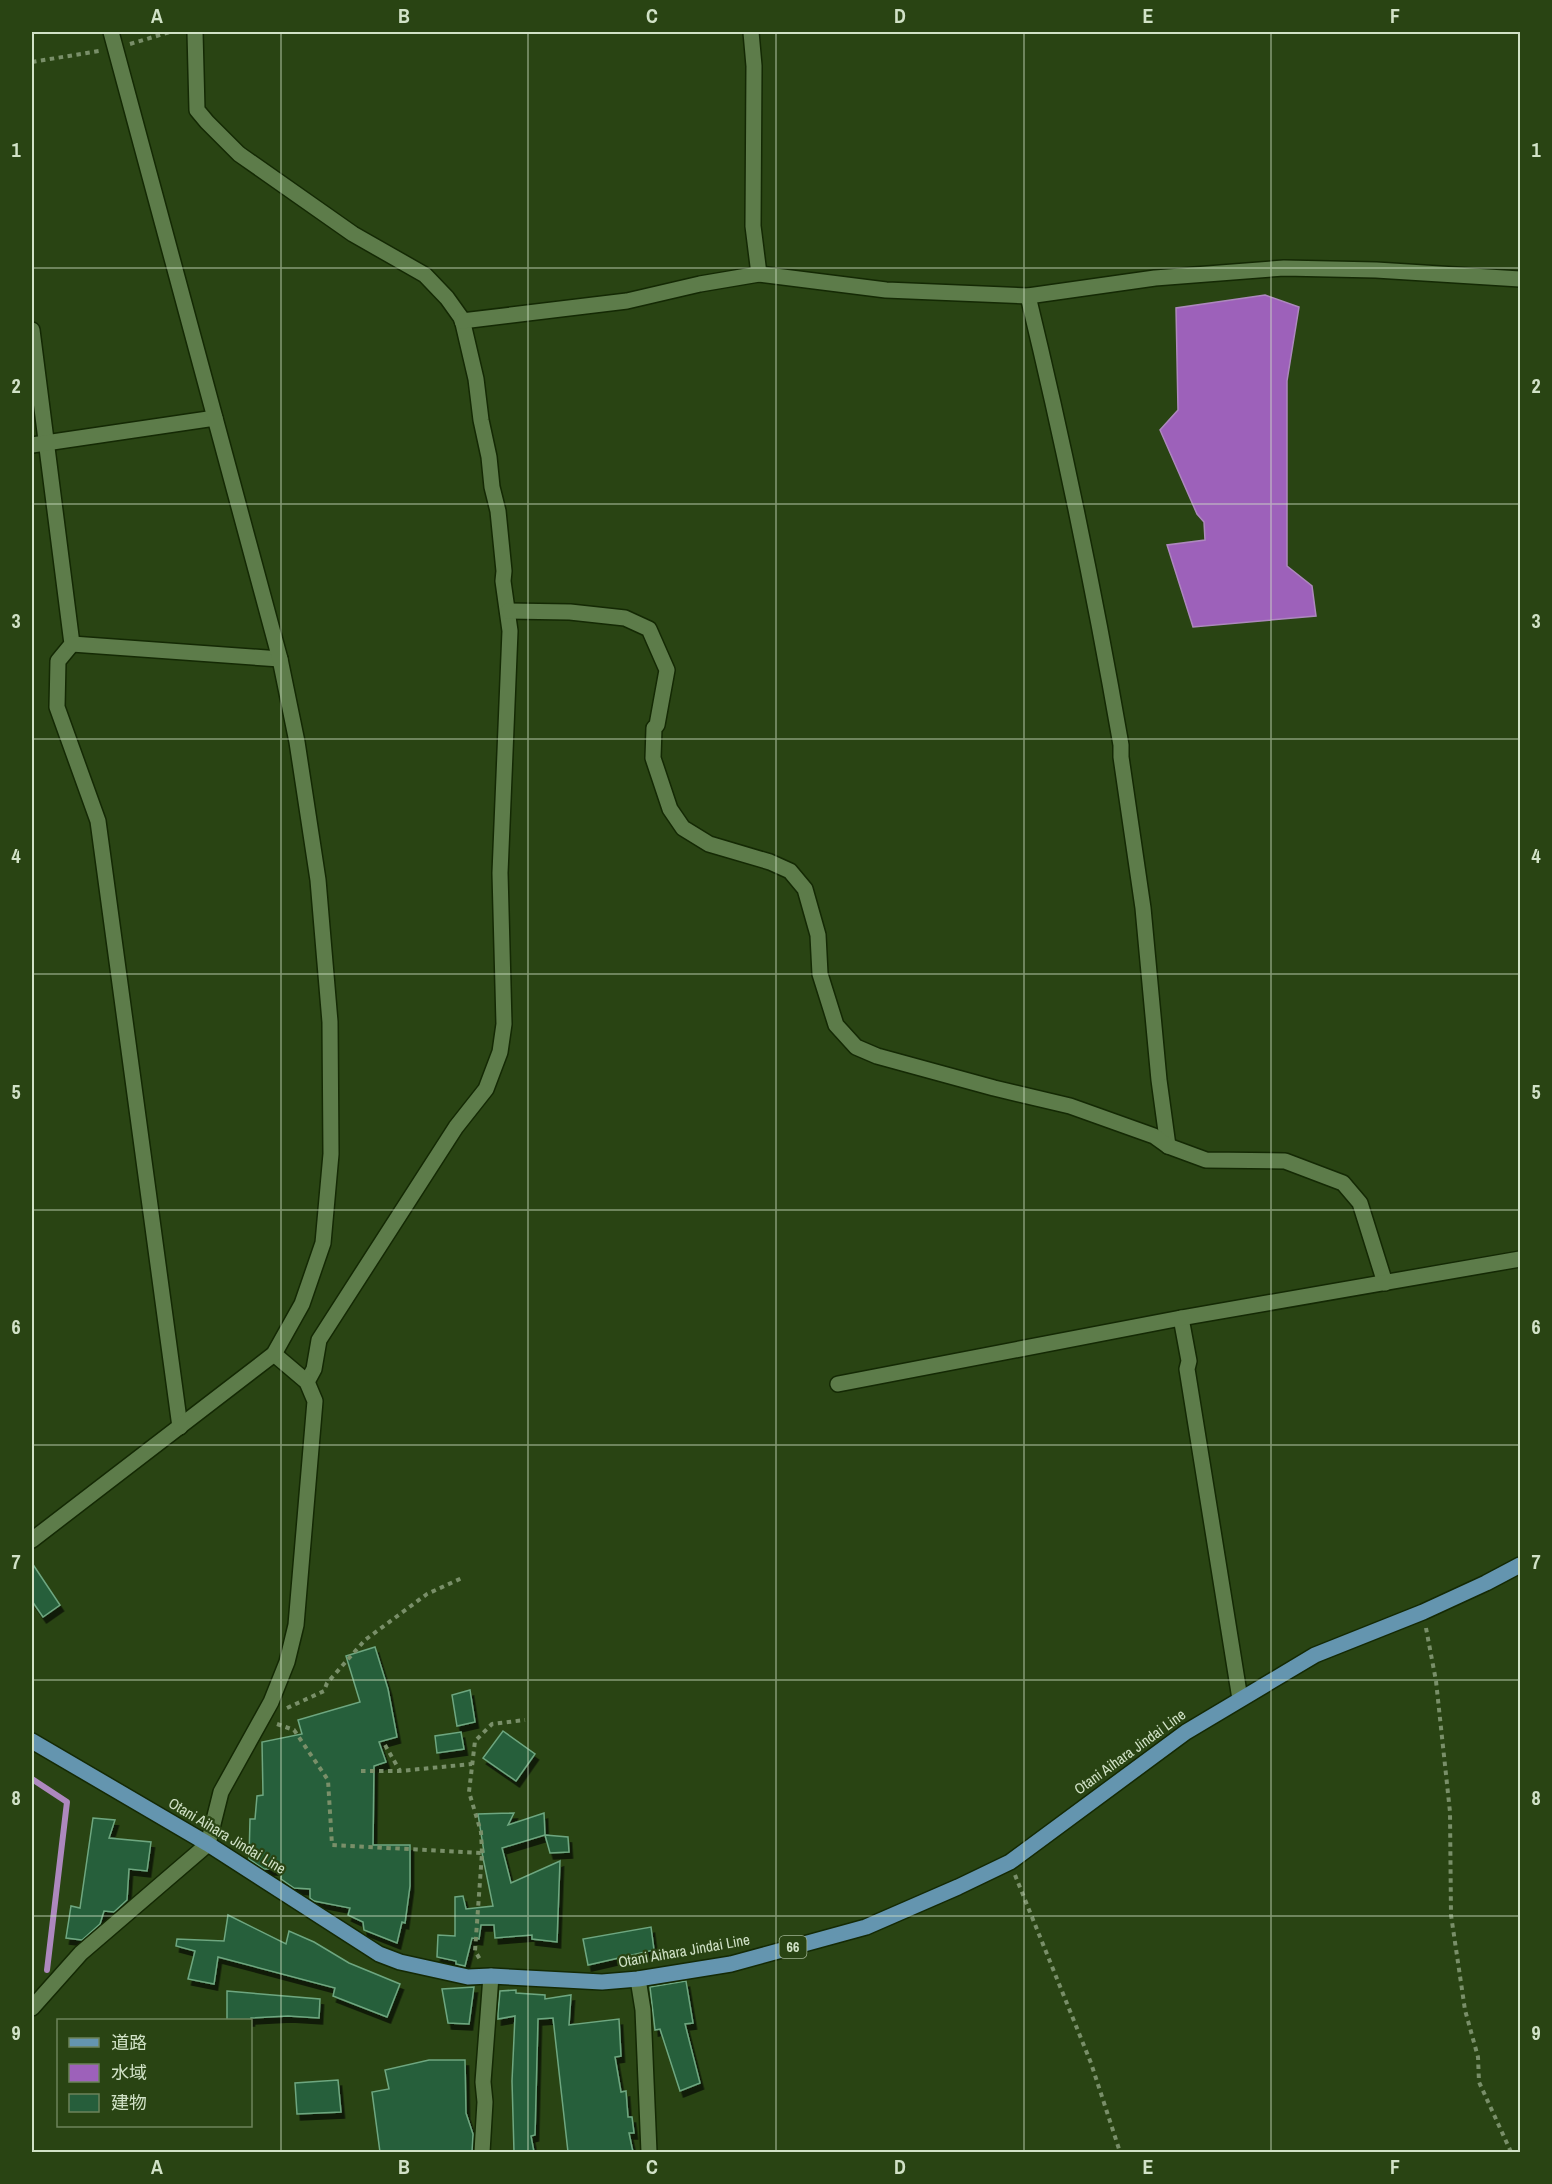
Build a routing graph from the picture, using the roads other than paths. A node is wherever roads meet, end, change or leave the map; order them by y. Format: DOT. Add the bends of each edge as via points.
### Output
graph roads {
  1 [pos="111,32"];
  2 [pos="195,32"];
  3 [pos="751,32"];
  4 [pos="759,274"];
  5 [pos="1521,279"];
  6 [pos="1028,296"];
  7 [pos="462,321"];
  8 [pos="32,330"];
  9 [pos="215,418"];
  10 [pos="39,444"];
  11 [pos="508,611"];
  12 [pos="72,644"];
  13 [pos="280,659"];
  14 [pos="1168,1146"];
  15 [pos="1521,1259"];
  16 [pos="1384,1283"];
  17 [pos="1181,1318"];
  18 [pos="274,1354"];
  19 [pos="307,1382"];
  20 [pos="838,1384"];
  21 [pos="180,1427"];
  22 [pos="32,1540"];
  23 [pos="1521,1564"];
  24 [pos="1240,1700"];
  25 [pos="32,1741"];
  26 [pos="208,1844"];
  27 [pos="491,1976"];
  28 [pos="638,1979"];
  29 [pos="32,2008"];
  30 [pos="482,2152"];
  31 [pos="649,2152"];
  1 -- 9 [label="street"];
  2 -- 7 [label="street" via="197,110 207,122 239,154 353,234 425,275"];
  3 -- 4 [label="street" via="753,226"];
  4 -- 6 [label="street" via="886,290"];
  4 -- 7 [label="street" via="627,301"];
  5 -- 6 [label="street" via="1284,268 1155,278"];
  6 -- 14 [label="street" via="1100,623 1121,745"];
  7 -- 11 [label="street" via="498,511"];
  8 -- 10 [label="street"];
  9 -- 10 [label="street"];
  9 -- 13 [label="street"];
  10 -- 12 [label="street"];
  11 -- 14 [label="street" via="625,618 649,629 667,670 654,728 653,758 670,809 683,828 709,844 790,871 805,889 818,935 820,974 836,1025 856,1047 877,1056 1070,1106 1154,1136"];
  11 -- 19 [label="street" via="500,873 504,1024 500,1052 486,1089 456,1127 319,1340 314,1369"];
  12 -- 13 [label="street"];
  12 -- 21 [label="street" via="58,661 57,707 98,821"];
  13 -- 18 [label="street" via="318,880 330,1022 331,1154 323,1243 302,1304"];
  14 -- 16 [label="street" via="1206,1160 1285,1161 1343,1183 1359,1203"];
  15 -- 16 [label="street"];
  16 -- 17 [label="street"];
  17 -- 20 [label="street"];
  17 -- 24 [label="street"];
  18 -- 19 [label="street"];
  18 -- 21 [label="street"];
  19 -- 26 [label="street" via="315,1401 296,1625 271,1702 221,1792"];
  21 -- 22 [label="street"];
  23 -- 24 [label="main road, Otani Aihara Jindai Line / 66" via="1423,1612 1315,1655"];
  24 -- 28 [label="main road, Otani Aihara Jindai Line / 66" via="1186,1732 1010,1862 958,1887 866,1927 731,1964"];
  25 -- 26 [label="main road, Otani Aihara Jindai Line / 66"];
  26 -- 27 [label="main road, Otani Aihara Jindai Line / 66" via="379,1954 468,1977"];
  26 -- 29 [label="street" via="81,1953"];
  27 -- 28 [label="main road, Otani Aihara Jindai Line / 66" via="602,1982"];
  27 -- 30 [label="street"];
  28 -- 31 [label="street" via="644,2010"];
}
